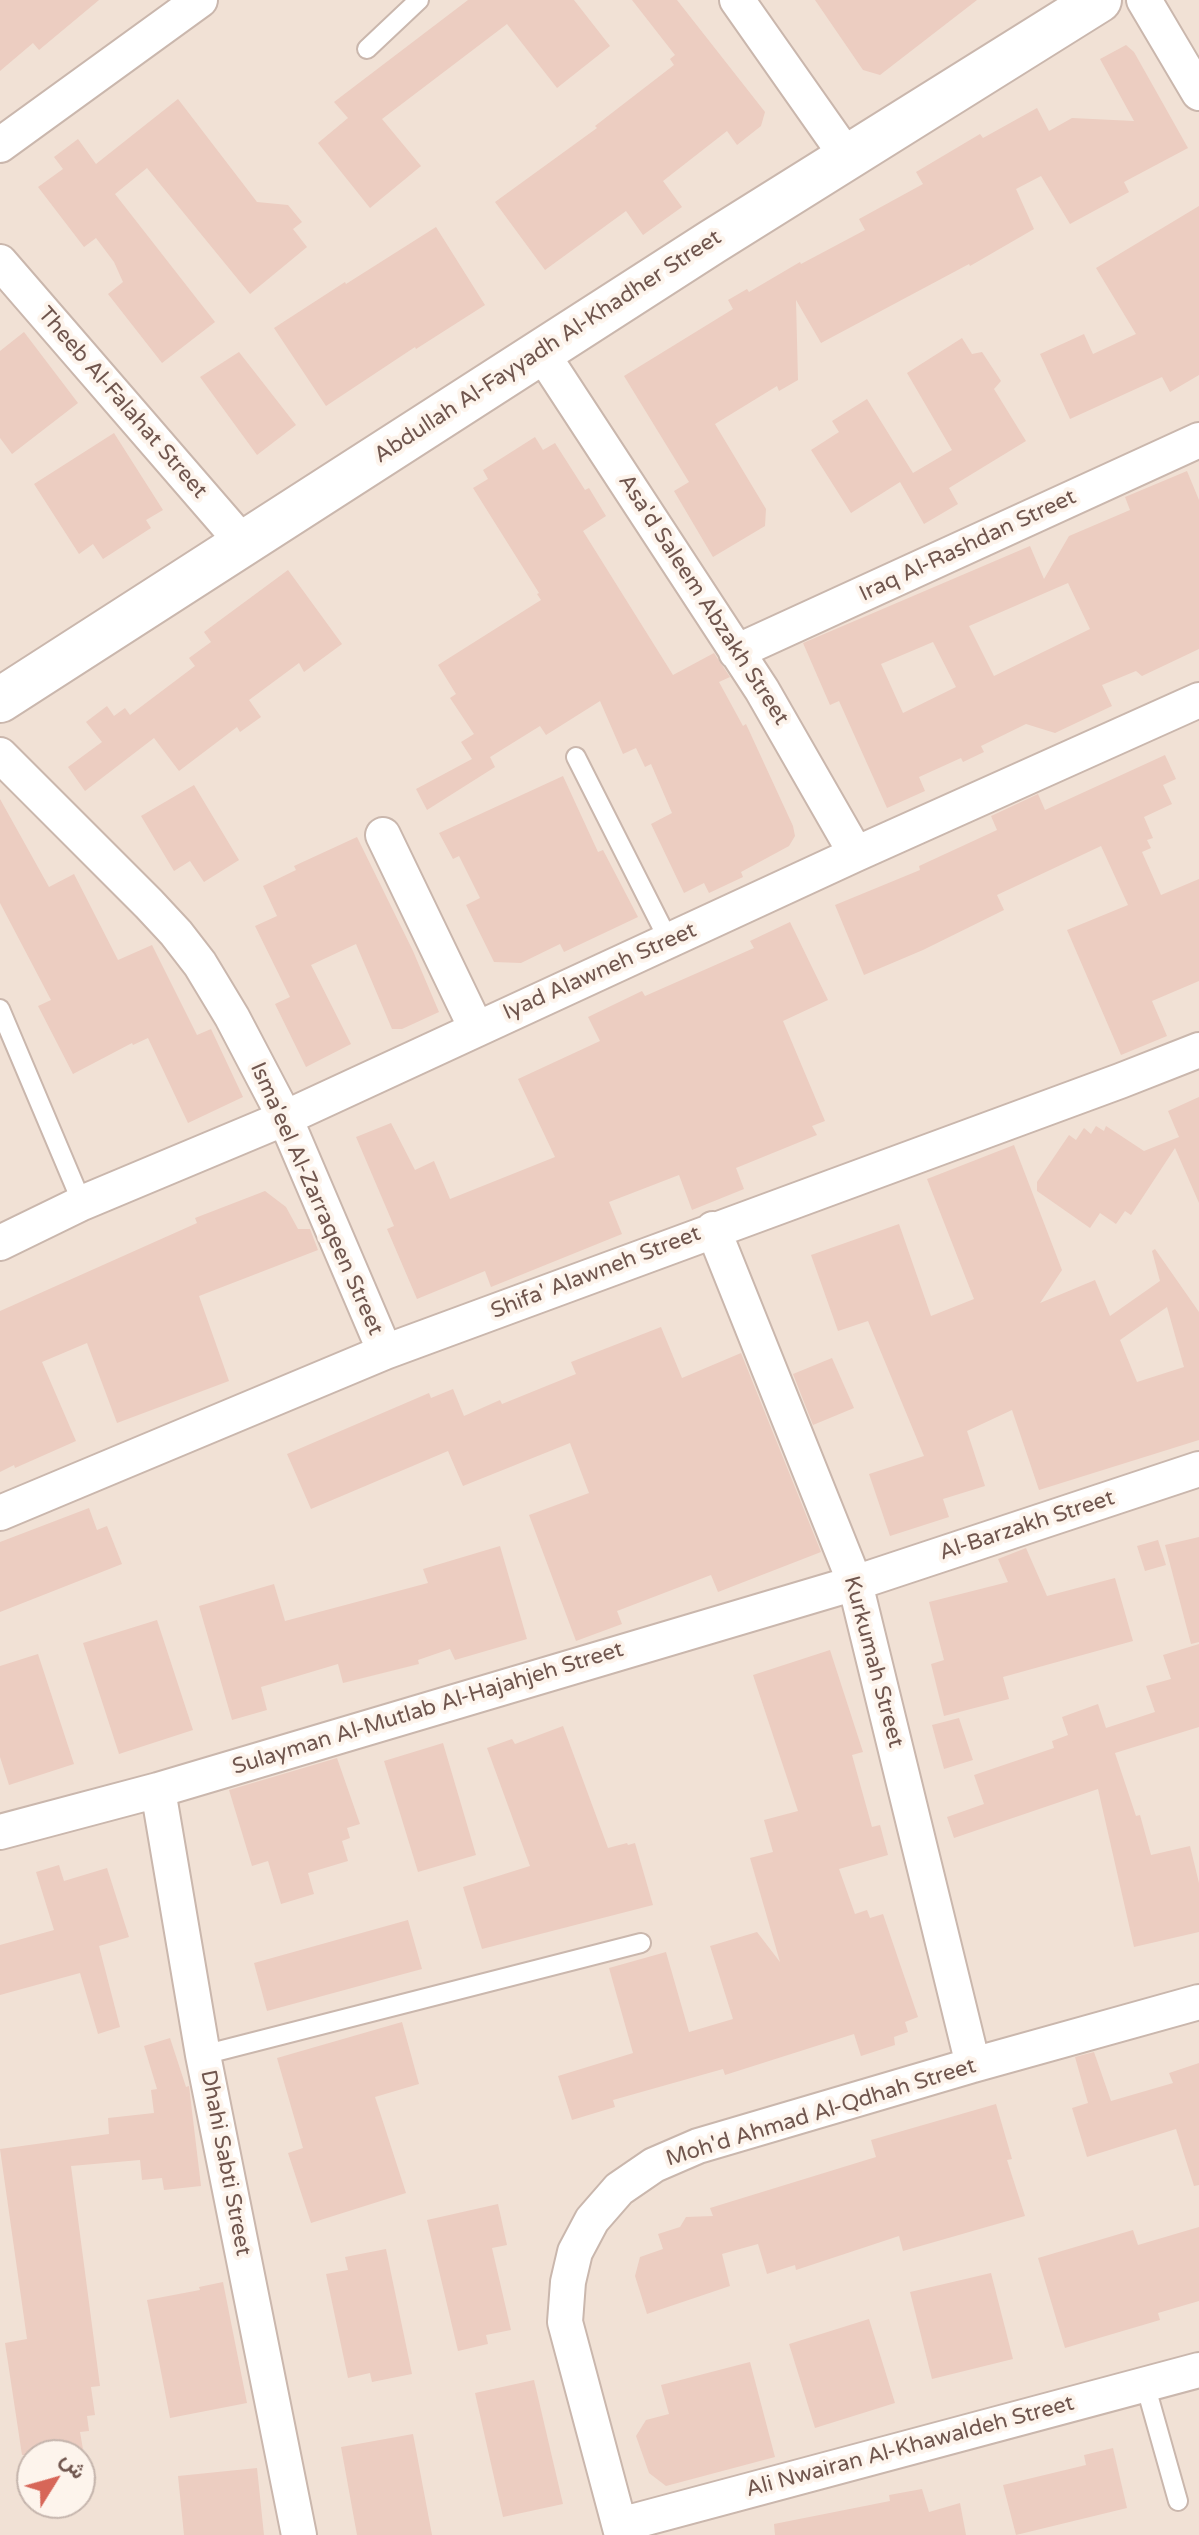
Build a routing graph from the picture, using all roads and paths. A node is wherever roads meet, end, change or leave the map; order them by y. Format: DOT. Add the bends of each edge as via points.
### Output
graph roads {
  1 [pos="200,0"];
  2 [pos="419,0"];
  3 [pos="737,0"];
  4 [pos="1099,0"];
  5 [pos="1144,0"];
  6 [pos="367,49"];
  7 [pos="1199,93"];
  8 [pos="0,145"];
  9 [pos="848,158"];
  10 [pos="0,262"];
  11 [pos="541,352"];
  12 [pos="1199,440"];
  13 [pos="244,544"];
  14 [pos="736,652"];
  15 [pos="0,700"];
  16 [pos="1199,700"];
  17 [pos="0,755"];
  18 [pos="576,757"];
  19 [pos="383,835"];
  20 [pos="856,854"];
  21 [pos="669,941"];
  22 [pos="0,1009"];
  23 [pos="476,1028"];
  24 [pos="1199,1050"];
  25 [pos="285,1118"];
  26 [pos="82,1203"];
  27 [pos="713,1229"];
  28 [pos="0,1243"];
  29 [pos="385,1352"];
  30 [pos="1199,1469"];
  31 [pos="0,1513"];
  32 [pos="855,1583"];
  33 [pos="158,1790"];
  34 [pos="0,1832"];
  35 [pos="641,1943"];
  36 [pos="1199,2002"];
  37 [pos="203,2055"];
  38 [pos="973,2065"];
  39 [pos="1199,2370"];
  40 [pos="1145,2384"];
  41 [pos="1178,2501"];
  42 [pos="621,2530"];
  43 [pos="299,2535"];
  1 -- 8 [label="street"];
  2 -- 6 [label="lane"];
  3 -- 9 [label="street"];
  4 -- 9 [label="street, Abdullah Al-Fayyadh Al-Khadher Street"];
  5 -- 7 [label="street"];
  9 -- 11 [label="street, Abdullah Al-Fayyadh Al-Khadher Street"];
  10 -- 13 [label="street, Theeb Al-Falahat Street"];
  11 -- 13 [label="street, Abdullah Al-Fayyadh Al-Khadher Street"];
  11 -- 14 [label="street, Asa'd Saleem Abzakh Street"];
  12 -- 14 [label="street, Iraq Al-Rashdan Street"];
  13 -- 15 [label="street, Abdullah Al-Fayyadh Al-Khadher Street"];
  14 -- 20 [label="street, Asa'd Saleem Abzakh Street"];
  16 -- 20 [label="street, Iyad Alawneh Street"];
  17 -- 25 [label="street, Isma'eel Al-Zarraqeen Street" via="176,933 232,1017"];
  18 -- 21 [label="lane"];
  19 -- 23 [label="street"];
  20 -- 21 [label="street, Iyad Alawneh Street"];
  21 -- 23 [label="street, Iyad Alawneh Street"];
  22 -- 26 [label="lane"];
  23 -- 25 [label="street, Iyad Alawneh Street"];
  24 -- 27 [label="street, Shifa' Alawneh Street"];
  25 -- 26 [label="street, Iyad Alawneh Street"];
  25 -- 29 [label="street, Isma'eel Al-Zarraqeen Street"];
  26 -- 28 [label="street, Iyad Alawneh Street"];
  27 -- 29 [label="street, Shifa' Alawneh Street"];
  27 -- 32 [label="street, Kurkumah Street"];
  29 -- 31 [label="street, Shifa' Alawneh Street"];
  30 -- 32 [label="street, Al-Barzakh Street"];
  32 -- 33 [label="street, Sulayman Al-Mutlab Al-Hajahjeh Street"];
  32 -- 38 [label="street, Kurkumah Street"];
  33 -- 34 [label="street, Sulayman Al-Mutlab Al-Hajahjeh Street"];
  33 -- 37 [label="street, Dhahi Sabti Street"];
  35 -- 37 [label="lane"];
  36 -- 38 [label="street, Moh'd Ahmad Al-Qdhah Street"];
  37 -- 43 [label="street, Dhahi Sabti Street"];
  38 -- 42 [label="street, Moh'd Ahmad Al-Qdhah Street" via="698,2146 654,2165 619,2189 592,2220 575,2252 565,2322"];
  39 -- 40 [label="street, Ali Nwairan Al-Khawaldeh Street"];
  40 -- 41 [label="lane"];
  40 -- 42 [label="street, Ali Nwairan Al-Khawaldeh Street"];
}
